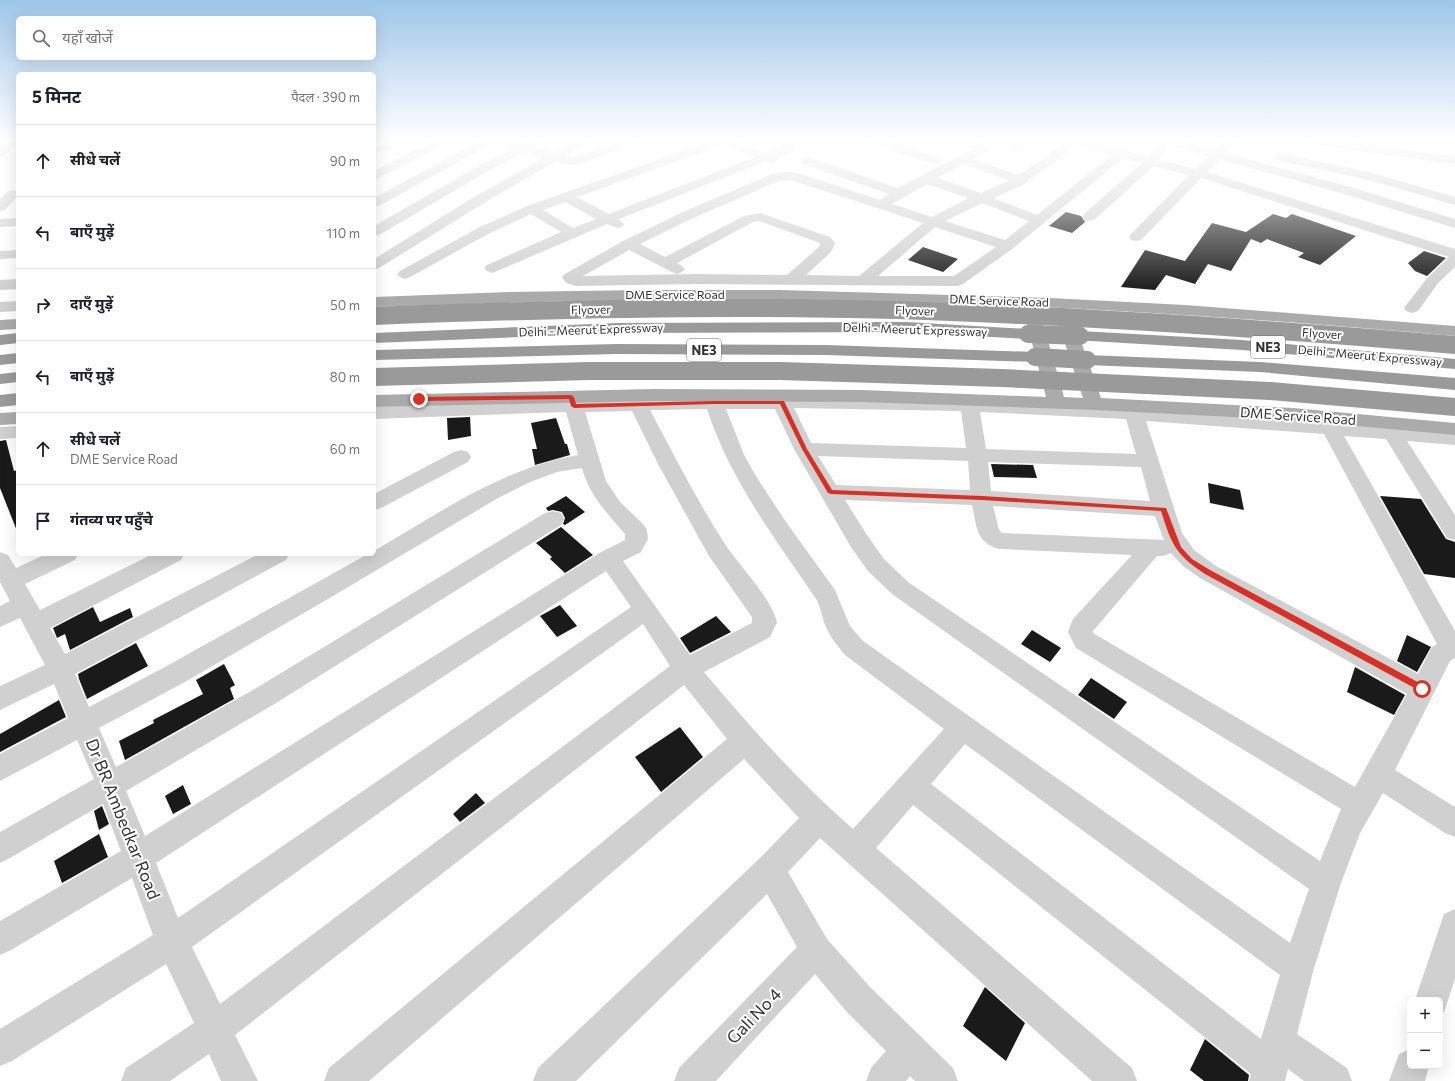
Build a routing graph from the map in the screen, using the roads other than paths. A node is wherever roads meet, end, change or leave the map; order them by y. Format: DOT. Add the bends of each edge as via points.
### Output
graph roads {
  1 [pos="395,191"];
  2 [pos="444,191"];
  3 [pos="493,191"];
  4 [pos="578,191"];
  5 [pos="678,191"];
  6 [pos="743,191"];
  7 [pos="841,191"];
  8 [pos="895,191"];
  9 [pos="903,191"];
  10 [pos="963,191"];
  11 [pos="1000,191"];
  12 [pos="1074,191"];
  13 [pos="1117,191"];
  14 [pos="1179,191"];
  15 [pos="1255,191"];
  16 [pos="1350,191"];
  17 [pos="1430,191"];
  18 [pos="900,193"];
  19 [pos="10,194"];
  20 [pos="565,196"];
  21 [pos="1452,197"];
  22 [pos="981,198"];
  23 [pos="376,202"];
  24 [pos="881,205"];
  25 [pos="0,207"];
  26 [pos="532,209"];
  27 [pos="1421,214"];
  28 [pos="1089,216"];
  29 [pos="608,219"];
  30 [pos="1039,220"];
  31 [pos="934,221"];
  32 [pos="16,222"];
  33 [pos="0,223"];
  34 [pos="1455,224"];
  35 [pos="376,231"];
  36 [pos="572,233"];
  37 [pos="1393,235"];
  38 [pos="1136,236"];
  39 [pos="643,237"];
  40 [pos="628,244"];
  41 [pos="1007,246"];
  42 [pos="16,254"];
  43 [pos="1455,254"];
  44 [pos="0,255"];
  45 [pos="1455,259"];
  46 [pos="665,263"];
  47 [pos="376,264"];
  48 [pos="492,268"];
  49 [pos="405,274"];
  50 [pos="696,279"];
  51 [pos="791,280"];
  52 [pos="862,281"];
  53 [pos="16,284"];
  54 [pos="0,285"];
  55 [pos="376,302"];
  56 [pos="1027,302"];
  57 [pos="1059,304"];
  58 [pos="16,306"];
  59 [pos="0,307"];
  60 [pos="1412,308"];
  61 [pos="376,316"];
  62 [pos="16,324"];
  63 [pos="0,325"];
  64 [pos="1455,331"];
  65 [pos="16,338"];
  66 [pos="376,338"];
  67 [pos="0,340"];
  68 [pos="1455,345"];
  69 [pos="376,355"];
  70 [pos="16,358"];
  71 [pos="0,360"];
  72 [pos="1455,364"];
  73 [pos="16,377"];
  74 [pos="376,377"];
  75 [pos="0,379"];
  76 [pos="1455,384"];
  77 [pos="16,399"];
  78 [pos="0,401"];
  79 [pos="572,401"];
  80 [pos="714,402"];
  81 [pos="1056,402"];
  82 [pos="782,403"];
  83 [pos="638,404"];
  84 [pos="1094,404"];
  85 [pos="376,405"];
  86 [pos="970,406"];
  87 [pos="1455,407"];
  88 [pos="1134,414"];
  89 [pos="16,418"];
  90 [pos="0,419"];
  91 [pos="1330,428"];
  92 [pos="1455,429"];
  93 [pos="16,432"];
  94 [pos="0,433"];
  95 [pos="1392,434"];
  96 [pos="1455,439"];
  97 [pos="804,449"];
  98 [pos="977,454"];
  99 [pos="460,457"];
  100 [pos="589,460"];
  101 [pos="1149,461"];
  102 [pos="831,492"];
  103 [pos="982,498"];
  104 [pos="376,502"];
  105 [pos="1164,509"];
  106 [pos="553,519"];
  107 [pos="1455,532"];
  108 [pos="1152,547"];
  109 [pos="1178,548"];
  110 [pos="59,556"];
  111 [pos="169,556"];
  112 [pos="274,556"];
  113 [pos="609,558"];
  114 [pos="4,568"];
  115 [pos="646,609"];
  116 [pos="30,614"];
  117 [pos="0,617"];
  118 [pos="1453,646"];
  119 [pos="60,669"];
  120 [pos="686,669"];
  121 [pos="1422,689"];
  122 [pos="0,700"];
  123 [pos="84,723"];
  124 [pos="963,727"];
  125 [pos="745,741"];
  126 [pos="0,768"];
  127 [pos="1378,774"];
  128 [pos="110,785"];
  129 [pos="911,786"];
  130 [pos="1360,805"];
  131 [pos="819,818"];
  132 [pos="1455,823"];
  133 [pos="0,848"];
  134 [pos="855,849"];
  135 [pos="139,857"];
  136 [pos="770,870"];
  137 [pos="1326,883"];
  138 [pos="1455,925"];
  139 [pos="0,938"];
  140 [pos="172,942"];
  141 [pos="816,950"];
  142 [pos="1298,968"];
  143 [pos="1433,997"];
  144 [pos="214,1029"];
  145 [pos="0,1049"];
  146 [pos="909,1050"];
  147 [pos="1272,1063"];
  148 [pos="1410,1069"];
  149 [pos="139,1081"];
  150 [pos="240,1081"];
  151 [pos="342,1081"];
  152 [pos="550,1081"];
  153 [pos="692,1081"];
  154 [pos="884,1081"];
  155 [pos="940,1081"];
  156 [pos="1119,1081"];
  157 [pos="1334,1081"];
  158 [pos="1407,1081"];
  1 -- 23 [label="street"];
  2 -- 35 [label="street"];
  3 -- 47 [label="street"];
  4 -- 20 [label="street"];
  5 -- 29 [label="street"];
  6 -- 39 [label="street"];
  7 -- 24 [label="street"];
  8 -- 18 [label="street"];
  9 -- 18 [label="street"];
  10 -- 22 [label="street"];
  11 -- 22 [label="street"];
  12 -- 30 [label="street"];
  13 -- 28 [label="street"];
  14 -- 38 [label="street"];
  15 -- 37 [label="street"];
  16 -- 27 [label="street"];
  17 -- 21 [label="street"];
  18 -- 24 [label="street"];
  19 -- 25 [label="street"];
  20 -- 26 [label="street"];
  20 -- 29 [label="street"];
  21 -- 27 [label="street"];
  22 -- 30 [label="street"];
  22 -- 31 [label="street"];
  24 -- 31 [label="street"];
  26 -- 36 [label="street"];
  26 -- 49 [label="street" via="476,234"];
  27 -- 34 [label="street"];
  27 -- 37 [label="street"];
  29 -- 36 [label="street"];
  29 -- 39 [label="street"];
  30 -- 41 [label="street"];
  31 -- 41 [label="street"];
  31 -- 52 [label="street"];
  32 -- 33 [label="street"];
  36 -- 48 [label="street"];
  37 -- 43 [label="street"];
  39 -- 40 [label="street"];
  40 -- 46 [label="street"];
  40 -- 50 [label="street" via="574,274 570,277 571,280"];
  41 -- 52 [label="street" via="958,281"];
  42 -- 44 [label="street"];
  45 -- 60 [label="street" via="1433,280"];
  46 -- 50 [label="street"];
  46 -- 51 [label="street" via="749,219 760,217 828,243 826,249"];
  50 -- 51 [label="street"];
  51 -- 52 [label="street"];
  53 -- 54 [label="street"];
  55 -- 56 [label="main road, DME Service Road" via="619,295 855,296"];
  56 -- 57 [label="main road, DME Service Road"];
  56 -- 81 [label="main road"];
  57 -- 64 [label="main road, DME Service Road" via="1341,320"];
  57 -- 84 [label="main road"];
  58 -- 59 [label="street"];
  61 -- 68 [label="highway, Flyover, bridge" via="531,310 894,310 1115,320"];
  62 -- 63 [label="main road"];
  65 -- 67 [label="highway"];
  66 -- 72 [label="highway, Delhi - Meerut Expressway / NE3, bridge" via="633,328 906,328 1242,344"];
  69 -- 76 [label="highway, Delhi - Meerut Expressway / NE3, bridge" via="624,349 826,350 1260,367"];
  70 -- 71 [label="highway"];
  73 -- 75 [label="highway"];
  74 -- 87 [label="highway, bridge" via="589,371 788,372 1270,391"];
  77 -- 78 [label="highway"];
  79 -- 81 [label="main road, DME Service Road" via="861,396"];
  79 -- 83 [label="street"];
  79 -- 85 [label="street"];
  79 -- 100 [label="street"];
  80 -- 82 [label="street"];
  80 -- 83 [label="street"];
  80 -- 124 [label="street" via="733,453 760,501 827,597 843,637 854,648"];
  81 -- 84 [label="main road, DME Service Road"];
  82 -- 86 [label="street"];
  82 -- 97 [label="street"];
  83 -- 120 [label="street" via="668,464 717,550 763,614 765,622 761,630"];
  84 -- 92 [label="main road, DME Service Road" via="1293,414"];
  86 -- 88 [label="street"];
  86 -- 98 [label="street"];
  88 -- 91 [label="street"];
  88 -- 101 [label="street"];
  89 -- 90 [label="main road"];
  91 -- 95 [label="street"];
  91 -- 118 [label="street"];
  93 -- 94 [label="street"];
  95 -- 96 [label="street"];
  95 -- 107 [label="street"];
  97 -- 98 [label="street"];
  97 -- 102 [label="street"];
  98 -- 101 [label="street"];
  98 -- 103 [label="street"];
  99 -- 104 [label="street"];
  100 -- 113 [label="street" via="596,484 636,531 637,539 633,546"];
  100 -- 123 [label="street" via="554,466 522,477 491,493 318,594"];
  101 -- 105 [label="street"];
  102 -- 103 [label="street"];
  102 -- 137 [label="street" via="876,565 900,588"];
  103 -- 105 [label="street"];
  103 -- 108 [label="street" via="989,532 999,541"];
  105 -- 109 [label="street"];
  106 -- 128 [label="street" via="267,695"];
  108 -- 109 [label="street"];
  108 -- 130 [label="street" via="1082,626 1081,636 1085,641"];
  109 -- 121 [label="street" via="1208,572"];
  110 -- 114 [label="street"];
  111 -- 116 [label="street"];
  112 -- 119 [label="street"];
  113 -- 115 [label="street"];
  113 -- 135 [label="street"];
  114 -- 116 [label="street, Dr BR Ambedkar Road"];
  115 -- 120 [label="street"];
  115 -- 140 [label="street"];
  116 -- 117 [label="street"];
  116 -- 119 [label="street, Dr BR Ambedkar Road"];
  118 -- 121 [label="street" via="1441,654"];
  119 -- 122 [label="street"];
  119 -- 123 [label="street, Dr BR Ambedkar Road"];
  120 -- 125 [label="street"];
  120 -- 144 [label="street"];
  121 -- 127 [label="street"];
  123 -- 126 [label="street"];
  123 -- 128 [label="street, Dr BR Ambedkar Road"];
  124 -- 129 [label="street"];
  124 -- 142 [label="street"];
  125 -- 131 [label="street"];
  125 -- 151 [label="street"];
  127 -- 130 [label="street"];
  127 -- 132 [label="street"];
  128 -- 133 [label="street"];
  128 -- 135 [label="street, Dr BR Ambedkar Road"];
  129 -- 134 [label="street"];
  129 -- 147 [label="street"];
  130 -- 137 [label="street" via="1348,825"];
  131 -- 134 [label="street"];
  131 -- 136 [label="street"];
  134 -- 156 [label="street"];
  135 -- 139 [label="street"];
  135 -- 140 [label="street, Dr BR Ambedkar Road"];
  136 -- 141 [label="street"];
  136 -- 152 [label="street"];
  137 -- 142 [label="street"];
  138 -- 143 [label="street"];
  140 -- 144 [label="street, Dr BR Ambedkar Road"];
  140 -- 145 [label="street"];
  141 -- 146 [label="street" via="858,1000"];
  141 -- 153 [label="street, Gali No 4"];
  142 -- 147 [label="street"];
  144 -- 149 [label="street"];
  144 -- 150 [label="street, Dr BR Ambedkar Road"];
  146 -- 154 [label="street"];
  146 -- 155 [label="street"];
  147 -- 157 [label="street"];
  148 -- 158 [label="street"];
}
